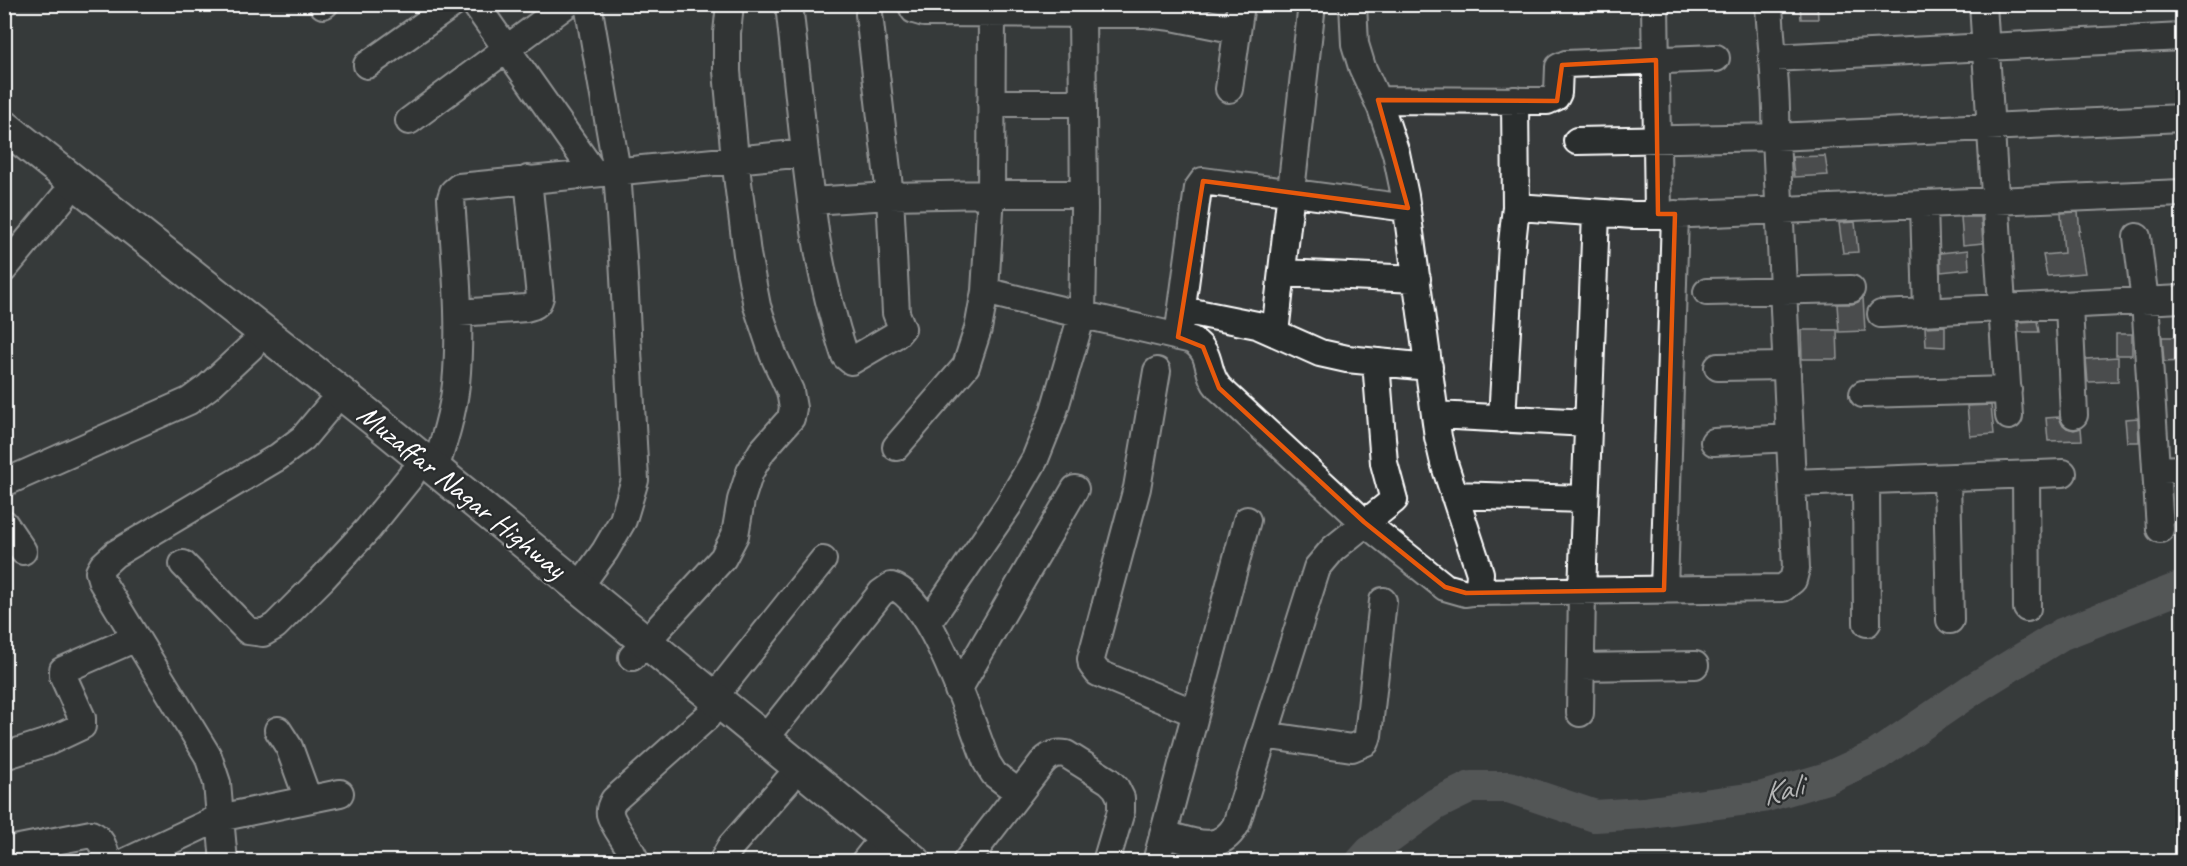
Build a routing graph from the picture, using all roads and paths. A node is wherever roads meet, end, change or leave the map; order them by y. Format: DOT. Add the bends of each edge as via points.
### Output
graph roads {
  1 [pos="453,4"];
  2 [pos="475,4"];
  3 [pos="567,4"];
  4 [pos="588,4"];
  5 [pos="730,4"];
  6 [pos="789,4"];
  7 [pos="911,4"];
  8 [pos="1241,4"];
  9 [pos="1312,4"];
  10 [pos="1353,4"];
  11 [pos="1655,4"];
  12 [pos="1769,4"];
  13 [pos="1983,4"];
  14 [pos="992,13"];
  15 [pos="1082,13"];
  16 [pos="869,14"];
  17 [pos="1237,30"];
  18 [pos="2182,37"];
  19 [pos="1987,47"];
  20 [pos="507,50"];
  21 [pos="1716,58"];
  22 [pos="1772,58"];
  23 [pos="1656,60"];
  24 [pos="367,65"];
  25 [pos="1229,89"];
  26 [pos="1378,100"];
  27 [pos="1515,100"];
  28 [pos="1083,102"];
  29 [pos="992,103"];
  30 [pos="2182,118"];
  31 [pos="409,121"];
  32 [pos="4,126"];
  33 [pos="1992,126"];
  34 [pos="1776,137"];
  35 [pos="1657,140"];
  36 [pos="1577,141"];
  37 [pos="4,151"];
  38 [pos="805,153"];
  39 [pos="735,159"];
  40 [pos="605,172"];
  41 [pos="528,179"];
  42 [pos="1291,193"];
  43 [pos="2182,193"];
  44 [pos="991,194"];
  45 [pos="1084,194"];
  46 [pos="890,196"];
  47 [pos="63,198"];
  48 [pos="811,201"];
  49 [pos="1996,201"];
  50 [pos="1924,204"];
  51 [pos="1516,207"];
  52 [pos="1407,208"];
  53 [pos="1779,210"];
  54 [pos="1596,213"];
  55 [pos="1667,214"];
  56 [pos="2137,237"];
  57 [pos="4,269"];
  58 [pos="1282,273"];
  59 [pos="1417,279"];
  60 [pos="1851,289"];
  61 [pos="1783,290"];
  62 [pos="985,291"];
  63 [pos="1707,292"];
  64 [pos="2182,298"];
  65 [pos="2145,301"];
  66 [pos="2069,305"];
  67 [pos="2003,307"];
  68 [pos="1182,310"];
  69 [pos="1928,311"];
  70 [pos="459,313"];
  71 [pos="1881,314"];
  72 [pos="1082,315"];
  73 [pos="1275,333"];
  74 [pos="1178,337"];
  75 [pos="250,347"];
  76 [pos="1376,362"];
  77 [pos="1787,366"];
  78 [pos="1429,367"];
  79 [pos="1718,367"];
  80 [pos="1157,370"];
  81 [pos="2008,390"];
  82 [pos="1863,394"];
  83 [pos="328,408"];
  84 [pos="1436,415"];
  85 [pos="2074,415"];
  86 [pos="2009,416"];
  87 [pos="1502,418"];
  88 [pos="1588,423"];
  89 [pos="1790,438"];
  90 [pos="1714,441"];
  91 [pos="896,447"];
  92 [pos="2182,469"];
  93 [pos="2156,470"];
  94 [pos="423,472"];
  95 [pos="2063,474"];
  96 [pos="2026,475"];
  97 [pos="1947,478"];
  98 [pos="1866,481"];
  99 [pos="4,483"];
  100 [pos="1792,483"];
  101 [pos="1075,489"];
  102 [pos="1454,495"];
  103 [pos="1585,499"];
  104 [pos="1247,520"];
  105 [pos="1365,522"];
  106 [pos="4,523"];
  107 [pos="2160,529"];
  108 [pos="23,551"];
  109 [pos="823,560"];
  110 [pos="183,564"];
  111 [pos="579,587"];
  112 [pos="1664,590"];
  113 [pos="1582,591"];
  114 [pos="1473,592"];
  115 [pos="1383,601"];
  116 [pos="2027,608"];
  117 [pos="1950,620"];
  118 [pos="1867,622"];
  119 [pos="928,623"];
  120 [pos="136,638"];
  121 [pos="640,650"];
  122 [pos="1695,664"];
  123 [pos="1581,667"];
  124 [pos="958,690"];
  125 [pos="711,707"];
  126 [pos="1195,713"];
  127 [pos="1580,713"];
  128 [pos="278,730"];
  129 [pos="1264,735"];
  130 [pos="765,739"];
  131 [pos="4,756"];
  132 [pos="787,782"];
  133 [pos="340,793"];
  134 [pos="1019,793"];
  135 [pos="308,799"];
  136 [pos="219,818"];
  137 [pos="1163,834"];
  138 [pos="4,851"];
  139 [pos="873,858"];
  140 [pos="727,860"];
  141 [pos="108,861"];
  142 [pos="125,861"];
  143 [pos="224,861"];
  144 [pos="636,861"];
  145 [pos="915,861"];
  146 [pos="966,861"];
  147 [pos="1106,861"];
  148 [pos="1155,861"];
  1 -- 24 [label="street"];
  2 -- 20 [label="street"];
  3 -- 20 [label="street"];
  4 -- 40 [label="street"];
  5 -- 39 [label="street" via="727,71"];
  6 -- 38 [label="street"];
  7 -- 14 [label="street" via="918,12"];
  8 -- 17 [label="street"];
  9 -- 42 [label="street"];
  10 -- 26 [label="street" via="1355,44"];
  11 -- 23 [label="street"];
  12 -- 22 [label="street"];
  13 -- 19 [label="street"];
  14 -- 15 [label="street"];
  14 -- 29 [label="street"];
  15 -- 17 [label="street" via="1155,15"];
  15 -- 28 [label="street"];
  16 -- 46 [label="street"];
  17 -- 25 [label="street"];
  18 -- 19 [label="street"];
  19 -- 22 [label="street"];
  19 -- 33 [label="street"];
  20 -- 31 [label="street"];
  20 -- 40 [label="street"];
  21 -- 23 [label="street"];
  22 -- 34 [label="street" via="1778,106"];
  23 -- 27 [label="street" via="1562,65 1556,97 1547,101"];
  23 -- 35 [label="street"];
  26 -- 27 [label="street"];
  26 -- 52 [label="street"];
  27 -- 51 [label="street"];
  28 -- 29 [label="street"];
  28 -- 45 [label="street"];
  29 -- 44 [label="street"];
  30 -- 33 [label="street"];
  32 -- 94 [label="main road, Muzaffar Nagar Highway"];
  33 -- 34 [label="street"];
  33 -- 49 [label="street"];
  34 -- 35 [label="street"];
  34 -- 53 [label="street"];
  35 -- 36 [label="street"];
  35 -- 55 [label="street"];
  37 -- 47 [label="main road, Muzaffar Nagar Highway"];
  38 -- 39 [label="street"];
  38 -- 48 [label="street"];
  39 -- 40 [label="street"];
  39 -- 121 [label="street" via="757,306 793,408 791,418 762,451 750,472 735,535 723,558"];
  40 -- 41 [label="street"];
  40 -- 111 [label="street" via="624,270 635,480 623,520"];
  41 -- 70 [label="street" via="459,187 453,192"];
  41 -- 70 [label="street" via="539,303 526,308"];
  42 -- 52 [label="street"];
  42 -- 58 [label="street"];
  42 -- 68 [label="street" via="1200,183"];
  43 -- 49 [label="street"];
  44 -- 45 [label="street"];
  44 -- 46 [label="street"];
  44 -- 62 [label="street"];
  45 -- 72 [label="street"];
  46 -- 48 [label="street"];
  46 -- 48 [label="street" via="896,313 902,328 851,361 845,356 823,281"];
  47 -- 57 [label="street"];
  47 -- 75 [label="main road, Muzaffar Nagar Highway"];
  49 -- 50 [label="street"];
  49 -- 67 [label="street"];
  50 -- 53 [label="street"];
  50 -- 69 [label="street"];
  51 -- 54 [label="street"];
  51 -- 87 [label="street"];
  52 -- 59 [label="street"];
  53 -- 55 [label="street"];
  53 -- 61 [label="street"];
  54 -- 55 [label="street"];
  54 -- 88 [label="street"];
  55 -- 112 [label="street"];
  56 -- 65 [label="street"];
  58 -- 59 [label="street"];
  58 -- 73 [label="street"];
  59 -- 78 [label="street"];
  60 -- 61 [label="street"];
  61 -- 63 [label="street"];
  61 -- 77 [label="street"];
  62 -- 72 [label="street"];
  62 -- 91 [label="street" via="966,366"];
  64 -- 65 [label="street"];
  65 -- 66 [label="street"];
  65 -- 93 [label="street"];
  66 -- 67 [label="street"];
  66 -- 85 [label="street"];
  67 -- 69 [label="street"];
  67 -- 81 [label="street"];
  68 -- 73 [label="street"];
  68 -- 74 [label="street"];
  69 -- 71 [label="street"];
  70 -- 94 [label="street" via="456,384 449,425"];
  72 -- 74 [label="street"];
  72 -- 119 [label="street" via="1053,414 1035,459 1008,506"];
  73 -- 76 [label="street" via="1320,353"];
  74 -- 105 [label="street" via="1203,347 1210,376 1219,388"];
  75 -- 83 [label="main road, Muzaffar Nagar Highway"];
  75 -- 99 [label="street" via="189,401"];
  76 -- 78 [label="street"];
  76 -- 105 [label="street" via="1384,463 1394,500"];
  77 -- 79 [label="street"];
  77 -- 89 [label="street"];
  78 -- 84 [label="street"];
  80 -- 126 [label="street" via="1137,488 1091,659 1098,673"];
  81 -- 82 [label="street"];
  81 -- 86 [label="street"];
  83 -- 94 [label="main road, Muzaffar Nagar Highway"];
  83 -- 120 [label="street" via="303,438 278,457 115,554 103,565 99,572 102,582"];
  84 -- 87 [label="street"];
  84 -- 102 [label="street"];
  87 -- 88 [label="street"];
  88 -- 103 [label="street"];
  89 -- 90 [label="street"];
  89 -- 100 [label="street"];
  92 -- 93 [label="street"];
  93 -- 107 [label="street"];
  94 -- 110 [label="street" via="322,579 263,633 248,632"];
  94 -- 111 [label="main road, Muzaffar Nagar Highway"];
  94 -- 121 [label="main road, Muzaffar Nagar Highway"];
  95 -- 96 [label="street"];
  96 -- 97 [label="street"];
  96 -- 116 [label="street"];
  97 -- 98 [label="street"];
  97 -- 117 [label="street"];
  98 -- 100 [label="street"];
  98 -- 118 [label="street"];
  100 -- 112 [label="street" via="1796,568 1790,584 1783,588"];
  101 -- 124 [label="street"];
  102 -- 103 [label="street"];
  102 -- 114 [label="street" via="1480,573 1479,587"];
  103 -- 113 [label="street"];
  104 -- 126 [label="street"];
  105 -- 114 [label="street" via="1445,587"];
  105 -- 129 [label="street" via="1317,568"];
  106 -- 108 [label="street"];
  109 -- 125 [label="street"];
  111 -- 121 [label="main road, Muzaffar Nagar Highway"];
  112 -- 113 [label="street"];
  113 -- 114 [label="street"];
  113 -- 123 [label="street"];
  115 -- 129 [label="street" via="1366,742 1352,748"];
  119 -- 124 [label="street"];
  119 -- 130 [label="street" via="898,588 885,588"];
  120 -- 131 [label="street" via="63,670 82,726"];
  120 -- 136 [label="street" via="208,756 217,783"];
  121 -- 125 [label="main road, Muzaffar Nagar Highway"];
  122 -- 123 [label="street"];
  123 -- 127 [label="street"];
  124 -- 134 [label="street" via="987,763 994,774"];
  125 -- 130 [label="main road, Muzaffar Nagar Highway"];
  125 -- 132 [label="main road, Muzaffar Nagar Highway"];
  125 -- 144 [label="street" via="610,807 610,815"];
  126 -- 137 [label="street"];
  128 -- 135 [label="street" via="289,747"];
  129 -- 137 [label="street" via="1230,836 1208,845"];
  130 -- 145 [label="main road, Muzaffar Nagar Highway"];
  132 -- 139 [label="main road, Muzaffar Nagar Highway"];
  132 -- 140 [label="street" via="731,846"];
  133 -- 135 [label="street"];
  134 -- 146 [label="street"];
  134 -- 147 [label="street" via="1042,763 1058,752 1109,781 1121,798 1121,811"];
  135 -- 136 [label="street"];
  136 -- 142 [label="street"];
  136 -- 143 [label="street"];
  137 -- 148 [label="street"];
  138 -- 141 [label="street" via="91,834 103,843"];
}
